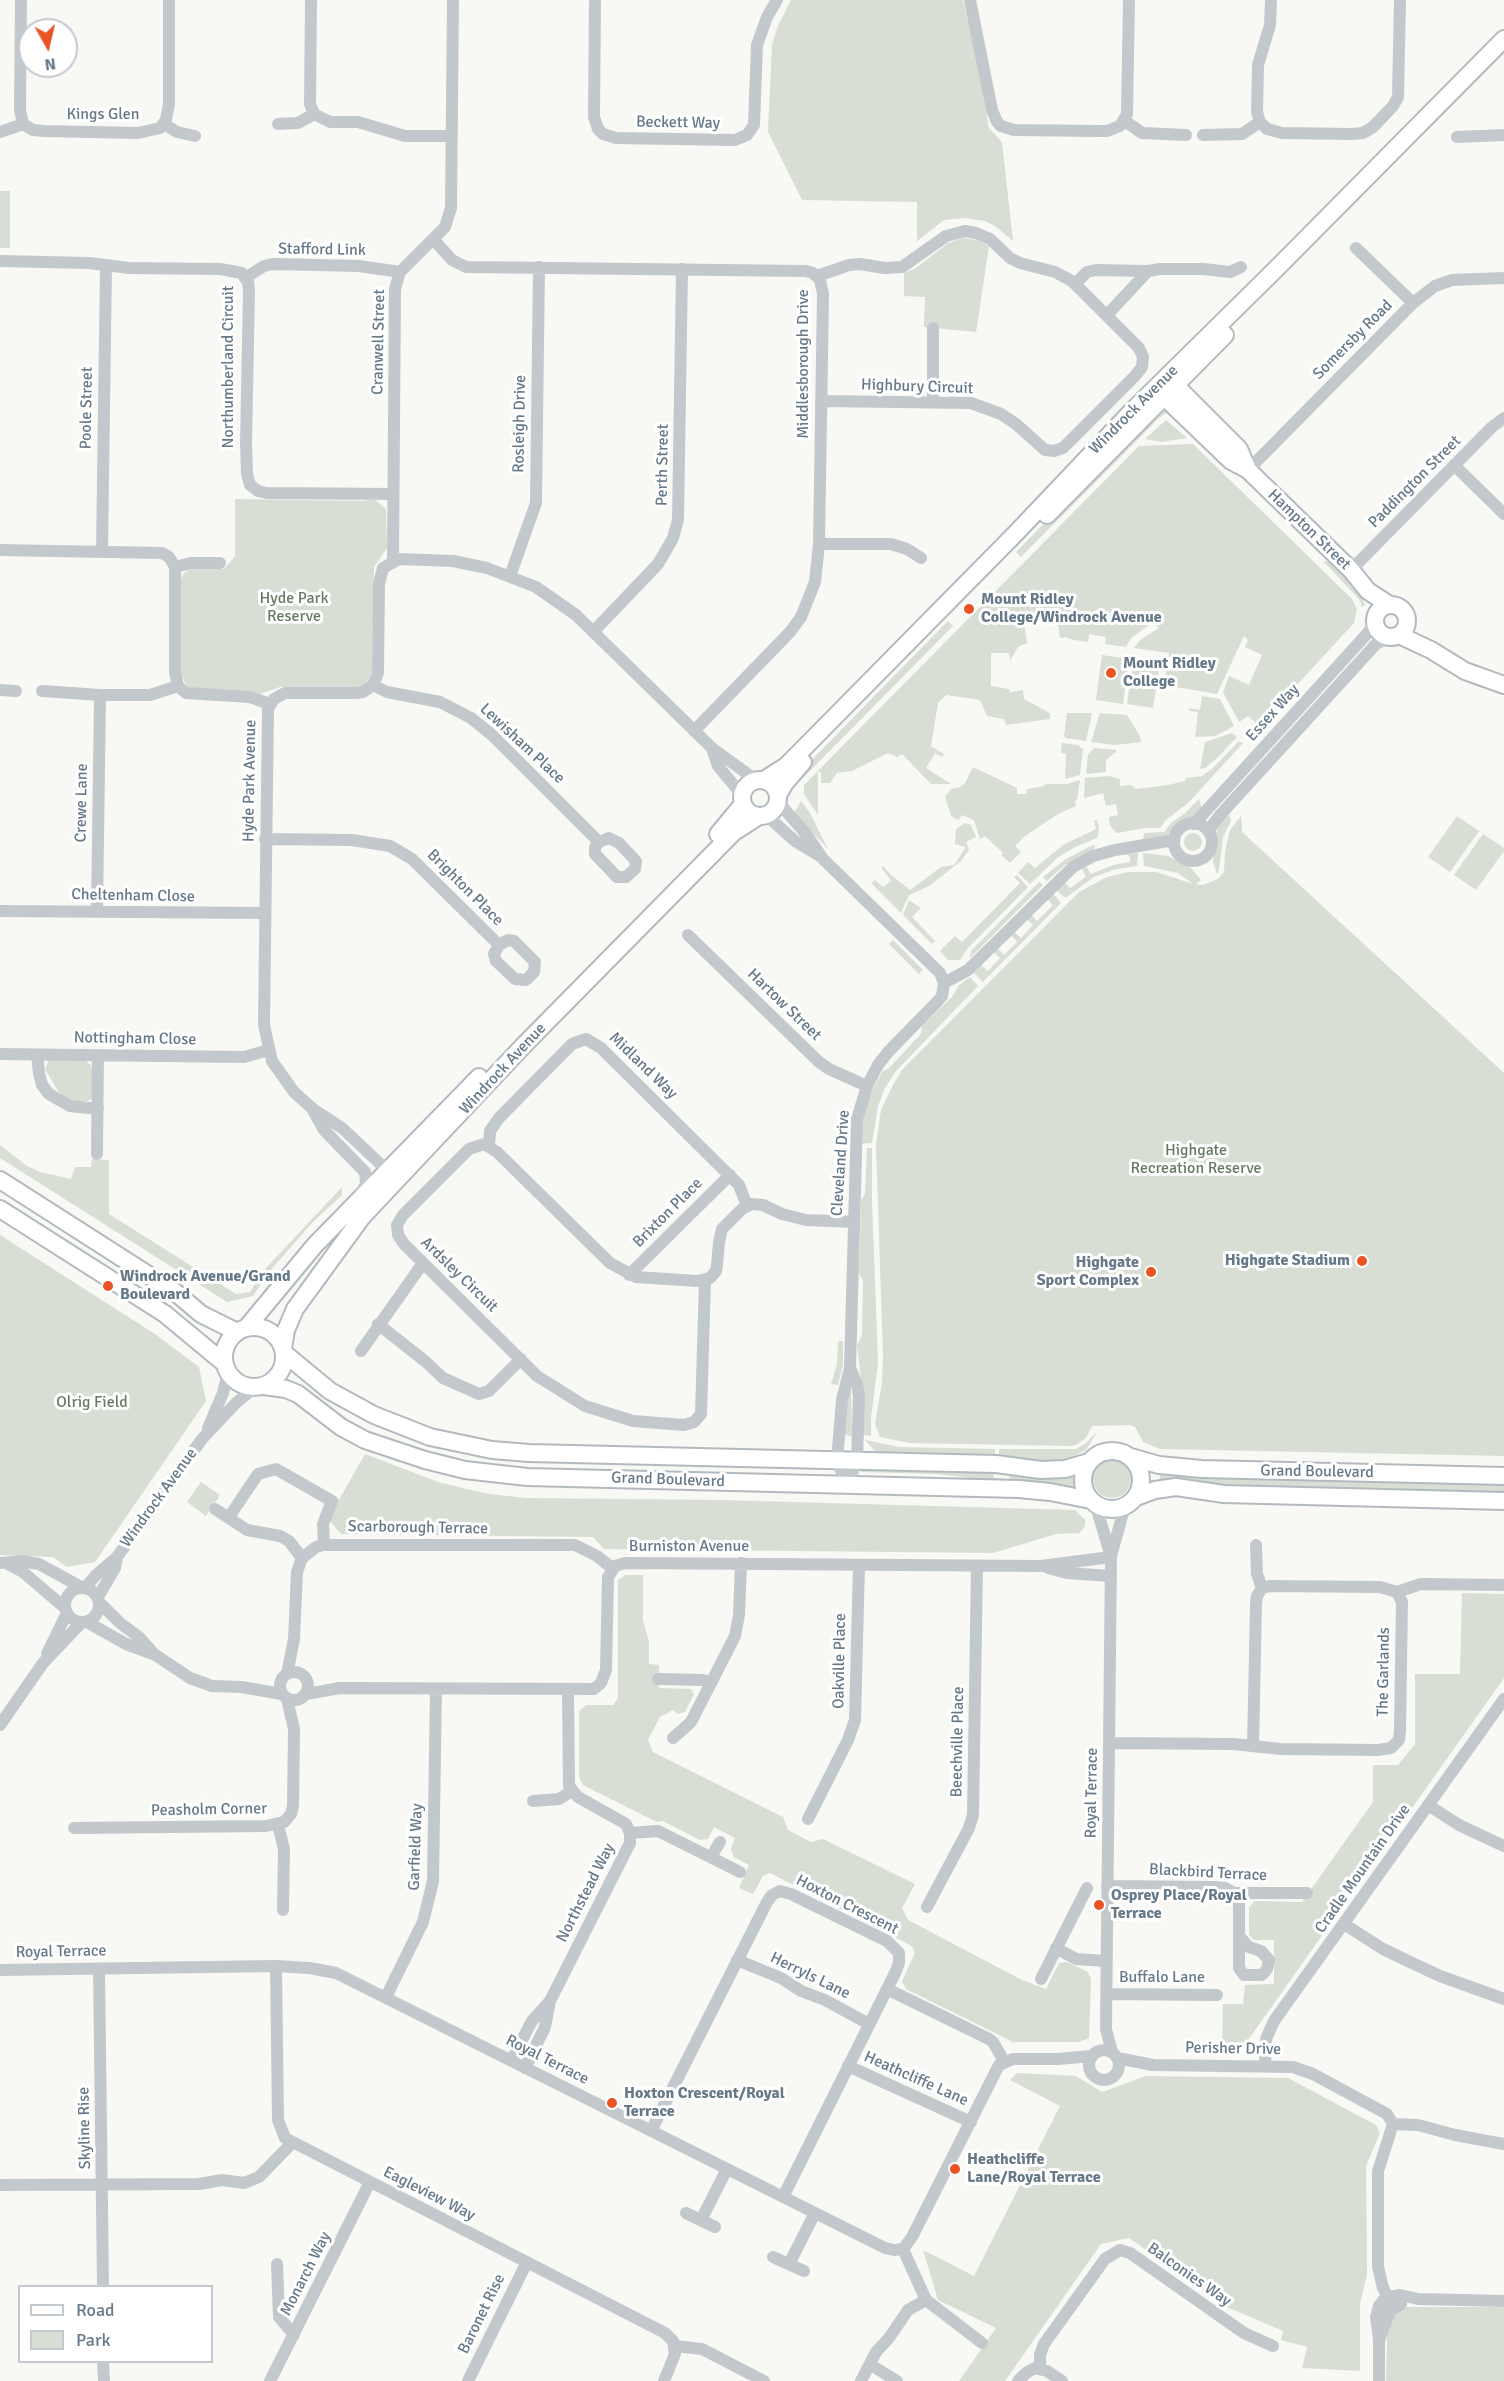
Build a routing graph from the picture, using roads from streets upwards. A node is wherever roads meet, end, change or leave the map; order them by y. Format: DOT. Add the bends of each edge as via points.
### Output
graph roads {
  1 [pos="21,0"];
  2 [pos="169,0"];
  3 [pos="311,0"];
  4 [pos="453,0"];
  5 [pos="595,0"];
  6 [pos="777,0"];
  7 [pos="970,0"];
  8 [pos="1129,0"];
  9 [pos="1271,0"];
  10 [pos="1400,0"];
  11 [pos="1504,39"];
  12 [pos="1504,53"];
  13 [pos="314,114"];
  14 [pos="1125,121"];
  15 [pos="1260,122"];
  16 [pos="23,124"];
  17 [pos="164,124"];
  18 [pos="278,124"];
  19 [pos="0,132"];
  20 [pos="1186,135"];
  21 [pos="1203,135"];
  22 [pos="1504,135"];
  23 [pos="195,136"];
  24 [pos="452,136"];
  25 [pos="1457,137"];
  26 [pos="434,240"];
  27 [pos="1356,248"];
  28 [pos="0,261"];
  29 [pos="106,266"];
  30 [pos="539,267"];
  31 [pos="1241,267"];
  32 [pos="682,269"];
  33 [pos="400,272"];
  34 [pos="1148,272"];
  35 [pos="817,276"];
  36 [pos="245,278"];
  37 [pos="1504,278"];
  38 [pos="1075,284"];
  39 [pos="1413,303"];
  40 [pos="1107,315"];
  41 [pos="933,328"];
  42 [pos="1165,387"];
  43 [pos="821,401"];
  44 [pos="933,401"];
  45 [pos="1504,418"];
  46 [pos="1454,465"];
  47 [pos="1248,470"];
  48 [pos="393,494"];
  49 [pos="1504,514"];
  50 [pos="819,543"];
  51 [pos="0,550"];
  52 [pos="102,551"];
  53 [pos="921,558"];
  54 [pos="393,561"];
  55 [pos="220,563"];
  56 [pos="175,567"];
  57 [pos="1351,570"];
  58 [pos="510,576"];
  59 [pos="1379,614"];
  60 [pos="1398,631"];
  61 [pos="593,632"];
  62 [pos="1504,685"];
  63 [pos="178,686"];
  64 [pos="373,686"];
  65 [pos="0,690"];
  66 [pos="16,690"];
  67 [pos="42,691"];
  68 [pos="100,695"];
  69 [pos="270,704"];
  70 [pos="694,731"];
  71 [pos="712,748"];
  72 [pos="760,780"];
  73 [pos="778,798"];
  74 [pos="742,800"];
  75 [pos="763,815"];
  76 [pos="1194,824"];
  77 [pos="1208,831"];
  78 [pos="265,839"];
  79 [pos="1174,840"];
  80 [pos="599,842"];
  81 [pos="1140,846"];
  82 [pos="1177,854"];
  83 [pos="824,859"];
  84 [pos="0,911"];
  85 [pos="97,912"];
  86 [pos="265,914"];
  87 [pos="688,935"];
  88 [pos="499,945"];
  89 [pos="944,983"];
  90 [pos="269,1050"];
  91 [pos="0,1054"];
  92 [pos="37,1055"];
  93 [pos="98,1055"];
  94 [pos="867,1086"];
  95 [pos="313,1109"];
  96 [pos="98,1110"];
  97 [pos="489,1146"];
  98 [pos="97,1154"];
  99 [pos="392,1175"];
  100 [pos="730,1175"];
  101 [pos="0,1180"];
  102 [pos="747,1206"];
  103 [pos="352,1207"];
  104 [pos="0,1209"];
  105 [pos="853,1222"];
  106 [pos="423,1263"];
  107 [pos="629,1275"];
  108 [pos="705,1280"];
  109 [pos="378,1324"];
  110 [pos="242,1329"];
  111 [pos="284,1351"];
  112 [pos="361,1351"];
  113 [pos="521,1359"];
  114 [pos="226,1368"];
  115 [pos="850,1368"];
  116 [pos="259,1387"];
  117 [pos="202,1440"];
  118 [pos="1131,1456"];
  119 [pos="837,1461"];
  120 [pos="857,1461"];
  121 [pos="1089,1462"];
  122 [pos="1504,1476"];
  123 [pos="847,1485"];
  124 [pos="1131,1501"];
  125 [pos="1504,1501"];
  126 [pos="1093,1502"];
  127 [pos="216,1509"];
  128 [pos="229,1517"];
  129 [pos="324,1545"];
  130 [pos="1256,1545"];
  131 [pos="117,1557"];
  132 [pos="1111,1557"];
  133 [pos="302,1558"];
  134 [pos="3,1563"];
  135 [pos="741,1563"];
  136 [pos="859,1565"];
  137 [pos="977,1566"];
  138 [pos="1041,1566"];
  139 [pos="612,1568"];
  140 [pos="1111,1575"];
  141 [pos="1504,1585"];
  142 [pos="84,1588"];
  143 [pos="1262,1588"];
  144 [pos="1397,1592"];
  145 [pos="99,1600"];
  146 [pos="66,1611"];
  147 [pos="84,1622"];
  148 [pos="294,1640"];
  149 [pos="154,1654"];
  150 [pos="43,1663"];
  151 [pos="304,1677"];
  152 [pos="658,1679"];
  153 [pos="712,1682"];
  154 [pos="284,1687"];
  155 [pos="340,1688"];
  156 [pos="436,1689"];
  157 [pos="568,1691"];
  158 [pos="304,1696"];
  159 [pos="1504,1699"];
  160 [pos="0,1725"];
  161 [pos="294,1729"];
  162 [pos="673,1738"];
  163 [pos="1109,1743"];
  164 [pos="1253,1746"];
  165 [pos="572,1791"];
  166 [pos="533,1801"];
  167 [pos="1428,1805"];
  168 [pos="808,1819"];
  169 [pos="278,1825"];
  170 [pos="74,1828"];
  171 [pos="630,1833"];
  172 [pos="720,1842"];
  173 [pos="1504,1846"];
  174 [pos="711,1857"];
  175 [pos="740,1872"];
  176 [pos="1107,1886"];
  177 [pos="1087,1888"];
  178 [pos="1234,1893"];
  179 [pos="1307,1893"];
  180 [pos="927,1908"];
  181 [pos="284,1910"];
  182 [pos="1344,1924"];
  183 [pos="1239,1936"];
  184 [pos="1056,1948"];
  185 [pos="736,1960"];
  186 [pos="1106,1961"];
  187 [pos="276,1966"];
  188 [pos="99,1969"];
  189 [pos="0,1970"];
  190 [pos="1041,1979"];
  191 [pos="887,1989"];
  192 [pos="1106,1995"];
  193 [pos="1217,1995"];
  194 [pos="386,1997"];
  195 [pos="1504,1999"];
  196 [pos="550,2001"];
  197 [pos="869,2024"];
  198 [pos="1106,2029"];
  199 [pos="1094,2054"];
  200 [pos="1114,2055"];
  201 [pos="1058,2059"];
  202 [pos="511,2061"];
  203 [pos="1004,2061"];
  204 [pos="1153,2065"];
  205 [pos="1265,2065"];
  206 [pos="848,2066"];
  207 [pos="525,2068"];
  208 [pos="1091,2073"];
  209 [pos="1116,2074"];
  210 [pos="971,2122"];
  211 [pos="1393,2124"];
  212 [pos="651,2131"];
  213 [pos="292,2143"];
  214 [pos="1504,2144"];
  215 [pos="727,2169"];
  216 [pos="370,2182"];
  217 [pos="102,2183"];
  218 [pos="0,2185"];
  219 [pos="783,2197"];
  220 [pos="686,2213"];
  221 [pos="815,2213"];
  222 [pos="701,2220"];
  223 [pos="715,2227"];
  224 [pos="903,2248"];
  225 [pos="773,2256"];
  226 [pos="526,2262"];
  227 [pos="277,2264"];
  228 [pos="789,2264"];
  229 [pos="804,2271"];
  230 [pos="103,2285"];
  231 [pos="926,2300"];
  232 [pos="1504,2301"];
  233 [pos="1391,2302"];
  234 [pos="294,2335"];
  235 [pos="982,2343"];
  236 [pos="675,2346"];
  237 [pos="1273,2346"];
  238 [pos="104,2363"];
  239 [pos="871,2365"];
  240 [pos="1040,2368"];
  241 [pos="104,2381"];
  242 [pos="270,2381"];
  243 [pos="468,2381"];
  244 [pos="663,2381"];
  245 [pos="764,2381"];
  246 [pos="861,2381"];
  247 [pos="897,2381"];
  248 [pos="1018,2381"];
  249 [pos="1062,2381"];
  250 [pos="1379,2381"];
  1 -- 16 [label="street"];
  2 -- 17 [label="street, Kings Glen" via="169,104"];
  3 -- 13 [label="street" via="310,104"];
  4 -- 24 [label="street, Cranwell Street"];
  5 -- 6 [label="street, Beckett Way" via="594,117 603,134 615,138 735,140 747,135 754,125 758,45"];
  7 -- 14 [label="street" via="992,110 1001,126 1014,130 1107,131"];
  8 -- 14 [label="street"];
  9 -- 15 [label="street" via="1270,25 1258,65"];
  10 -- 15 [label="street" via="1400,92 1394,106 1373,127 1358,134 1282,133 1267,129"];
  11 -- 42 [label="street, Windrock Avenue"];
  12 -- 42 [label="street, Windrock Avenue"];
  13 -- 18 [label="street" via="298,123"];
  13 -- 24 [label="street" via="330,122 358,122 405,136"];
  14 -- 20 [label="street" via="1142,133"];
  15 -- 21 [label="street" via="1242,134"];
  16 -- 17 [label="street, Kings Glen" via="44,131 138,133 155,131"];
  16 -- 19 [label="street"];
  17 -- 23 [label="street"];
  22 -- 25 [label="street"];
  24 -- 26 [label="street, Cranwell Street" via="451,208 445,227"];
  26 -- 30 [label="street, Middlesborough Drive" via="452,260 466,267"];
  26 -- 33 [label="street, Cranwell Street"];
  27 -- 39 [label="street"];
  28 -- 29 [label="street, Northumberland Circuit"];
  29 -- 36 [label="street, Northumberland Circuit" via="220,269"];
  29 -- 52 [label="street, Poole Street"];
  30 -- 32 [label="street, Middlesborough Drive"];
  30 -- 58 [label="street, Rosleigh Drive" via="536,502"];
  31 -- 34 [label="street" via="1230,273 1203,269"];
  32 -- 35 [label="street, Middlesborough Drive" via="806,271"];
  32 -- 61 [label="street, Perth Street" via="678,520 658,564"];
  33 -- 36 [label="street, Stafford Link" via="359,266 273,264"];
  33 -- 48 [label="street, Cranwell Street" via="395,289"];
  34 -- 38 [label="street" via="1096,270 1081,276"];
  34 -- 40 [label="street"];
  35 -- 38 [label="street, Highbury Circuit" via="849,265 902,267 946,236 965,231 990,239 1020,263 1055,272"];
  35 -- 43 [label="street, Middlesborough Drive" via="823,294"];
  36 -- 48 [label="street, Northumberland Circuit" via="249,291 250,485 267,493"];
  37 -- 39 [label="street, Somersby Road" via="1452,280"];
  38 -- 40 [label="street, Highbury Circuit"];
  39 -- 47 [label="street, Somersby Road"];
  40 -- 44 [label="street, Highbury Circuit" via="1139,348 1142,367 1058,450 1045,450 1016,424 988,407"];
  41 -- 44 [label="street"];
  42 -- 47 [label="street, Hampton Street" via="1239,449"];
  42 -- 72 [label="street, Windrock Avenue" via="786,766"];
  42 -- 73 [label="street, Windrock Avenue" via="796,769"];
  43 -- 44 [label="street, Highbury Circuit"];
  43 -- 50 [label="street, Middlesborough Drive"];
  45 -- 46 [label="street, Paddington Street"];
  46 -- 49 [label="street"];
  46 -- 57 [label="street, Paddington Street"];
  47 -- 57 [label="street, Hampton Street"];
  48 -- 54 [label="street, Cranwell Street"];
  50 -- 53 [label="street" via="891,544"];
  50 -- 70 [label="street, Middlesborough Drive" via="815,582 801,617 775,650"];
  51 -- 52 [label="street"];
  52 -- 56 [label="street" via="162,554"];
  54 -- 58 [label="street" via="453,561"];
  54 -- 64 [label="street" via="383,568 380,577 378,673"];
  55 -- 56 [label="street"];
  56 -- 63 [label="street"];
  57 -- 59 [label="street, Hampton Street" via="1368,591"];
  58 -- 61 [label="street" via="551,597"];
  59 -- 60 [label="street" via="1379,632"];
  59 -- 60 [label="street" via="1402,609"];
  59 -- 76 [label="street, Essex Way" via="1366,636"];
  60 -- 62 [label="street" via="1465,671"];
  60 -- 77 [label="street, Essex Way" via="1376,644"];
  61 -- 70 [label="street"];
  63 -- 68 [label="street" via="150,695"];
  63 -- 69 [label="street" via="186,693 250,697"];
  64 -- 69 [label="street, Hyde Park Avenue" via="356,693 285,693"];
  64 -- 80 [label="street, Lewisham Place" via="440,702 471,718"];
  65 -- 66 [label="street"];
  67 -- 68 [label="street"];
  68 -- 85 [label="street, Crewe Lane"];
  69 -- 78 [label="street, Hyde Park Avenue"];
  70 -- 71 [label="street"];
  71 -- 72 [label="street"];
  71 -- 74 [label="street" via="718,766"];
  72 -- 73 [label="street" via="772,784"];
  72 -- 74 [label="street" via="747,785"];
  73 -- 75 [label="street" via="771,812"];
  73 -- 83 [label="street"];
  74 -- 75 [label="street" via="748,812"];
  74 -- 99 [label="street, Windrock Avenue" via="722,830"];
  75 -- 83 [label="street"];
  75 -- 99 [label="street, Windrock Avenue" via="734,832"];
  76 -- 77 [label="street"];
  76 -- 79 [label="street, Essex Way" via="1178,830"];
  77 -- 82 [label="street, Essex Way" via="1212,842 1201,860 1190,861"];
  78 -- 86 [label="street, Hyde Park Avenue"];
  78 -- 88 [label="street, Brighton Place" via="352,840 390,846 412,859"];
  79 -- 81 [label="street, Essex Way"];
  79 -- 82 [label="street"];
  81 -- 82 [label="street, Essex Way"];
  81 -- 89 [label="street, Essex Way" via="1093,856 1073,867 968,970"];
  83 -- 89 [label="street" via="940,973"];
  84 -- 85 [label="street, Cheltenham Close"];
  85 -- 86 [label="street, Cheltenham Close"];
  86 -- 90 [label="street, Hyde Park Avenue" via="264,1025"];
  87 -- 94 [label="street, Hartow Street" via="819,1062"];
  89 -- 94 [label="street, Cleveland Drive" via="942,996 888,1052"];
  90 -- 93 [label="street, Nottingham Close" via="244,1057"];
  90 -- 95 [label="street, Hyde Park Avenue" via="284,1080"];
  91 -- 92 [label="street, Nottingham Close"];
  92 -- 93 [label="street, Nottingham Close"];
  92 -- 96 [label="street" via="42,1085 49,1094 70,1106"];
  93 -- 96 [label="street"];
  94 -- 105 [label="street, Cleveland Drive" via="856,1132"];
  95 -- 99 [label="street, Hyde Park Avenue" via="342,1128"];
  95 -- 103 [label="street, Hyde Park Avenue" via="324,1130 365,1172 366,1184"];
  96 -- 98 [label="street"];
  97 -- 100 [label="street, Midland Way" via="490,1131 499,1118 572,1044 586,1039 601,1048"];
  97 -- 106 [label="street, Ardsley Circuit" via="479,1144 469,1149 400,1220 400,1240"];
  97 -- 107 [label="street" via="610,1263"];
  99 -- 103 [label="street, Windrock Avenue"];
  99 -- 111 [label="street, Windrock Avenue" via="295,1309"];
  100 -- 102 [label="street, Midland Way" via="743,1191"];
  100 -- 107 [label="street, Brixton Place"];
  101 -- 110 [label="street" via="175,1292 201,1314"];
  102 -- 105 [label="street" via="758,1204 806,1220"];
  102 -- 108 [label="street, Ardsley Circuit" via="722,1229 716,1272"];
  103 -- 110 [label="street, Windrock Avenue"];
  104 -- 114 [label="street" via="165,1314"];
  105 -- 115 [label="street, Cleveland Drive"];
  106 -- 109 [label="street"];
  106 -- 113 [label="street, Ardsley Circuit"];
  107 -- 108 [label="street"];
  108 -- 113 [label="street, Ardsley Circuit" via="703,1406 698,1419 690,1424 649,1423 602,1413 547,1383"];
  109 -- 112 [label="street"];
  109 -- 113 [label="street" via="442,1378 478,1394 489,1391"];
  110 -- 111 [label="street" via="266,1329 280,1340"];
  110 -- 114 [label="street" via="226,1345"];
  111 -- 116 [label="street" via="280,1373"];
  111 -- 119 [label="street, Grand Boulevard" via="322,1385 350,1403 403,1428 458,1444 529,1453"];
  114 -- 116 [label="street" via="243,1386"];
  114 -- 117 [label="street, Windrock Avenue" via="223,1393"];
  115 -- 119 [label="street, Cleveland Drive" via="842,1400"];
  115 -- 120 [label="street, Cleveland Drive" via="859,1396"];
  116 -- 117 [label="street, Windrock Avenue" via="236,1403"];
  116 -- 123 [label="street, Grand Boulevard" via="298,1394 365,1440 465,1470 527,1477"];
  117 -- 131 [label="street, Windrock Avenue"];
  118 -- 121 [label="street" via="1107,1451"];
  118 -- 122 [label="street, Grand Boulevard" via="1159,1465 1202,1469"];
  118 -- 124 [label="street" via="1142,1478"];
  119 -- 120 [label="street, Grand Boulevard"];
  119 -- 123 [label="street, Cleveland Drive"];
  120 -- 121 [label="street, Grand Boulevard" via="996,1464 1041,1470"];
  120 -- 123 [label="street, Cleveland Drive"];
  121 -- 126 [label="street" via="1084,1485"];
  123 -- 126 [label="street, Grand Boulevard" via="1050,1492"];
  124 -- 125 [label="street, Grand Boulevard" via="1155,1490 1176,1487 1224,1494"];
  124 -- 126 [label="street" via="1110,1509"];
  124 -- 132 [label="street, Royal Terrace"];
  126 -- 132 [label="street, Royal Terrace"];
  127 -- 128 [label="street"];
  128 -- 129 [label="street" via="258,1474 276,1469 332,1501 323,1524"];
  128 -- 133 [label="street" via="247,1530 289,1541"];
  129 -- 133 [label="street"];
  129 -- 139 [label="street, Scarborough Terrace" via="575,1545"];
  130 -- 143 [label="street" via="1257,1574"];
  131 -- 142 [label="street, Windrock Avenue"];
  131 -- 145 [label="street, Windrock Avenue"];
  132 -- 138 [label="street, Burniston Avenue"];
  132 -- 140 [label="street, Royal Terrace"];
  133 -- 148 [label="street" via="297,1572"];
  134 -- 142 [label="street" via="39,1564"];
  134 -- 146 [label="street" via="22,1572"];
  135 -- 136 [label="street, Burniston Avenue"];
  135 -- 139 [label="street, Burniston Avenue" via="633,1562"];
  135 -- 153 [label="street" via="738,1628"];
  136 -- 137 [label="street, Burniston Avenue"];
  136 -- 168 [label="street, Oakville Place" via="855,1720"];
  137 -- 138 [label="street, Burniston Avenue"];
  137 -- 180 [label="street, Beechville Place" via="973,1815"];
  138 -- 140 [label="street, Burniston Avenue" via="1066,1573"];
  139 -- 157 [label="street, Burniston Avenue" via="607,1583 604,1678 594,1689"];
  140 -- 163 [label="street, Royal Terrace"];
  141 -- 144 [label="street" via="1421,1584"];
  142 -- 145 [label="street"];
  142 -- 146 [label="street" via="68,1596"];
  143 -- 144 [label="street" via="1380,1587"];
  143 -- 164 [label="street" via="1256,1604"];
  144 -- 164 [label="street, The Garlands" via="1401,1606 1400,1731 1396,1745 1386,1750"];
  145 -- 147 [label="street" via="96,1617"];
  145 -- 149 [label="street"];
  146 -- 147 [label="street" via="71,1618"];
  146 -- 150 [label="street"];
  147 -- 149 [label="street"];
  147 -- 150 [label="street"];
  148 -- 151 [label="street"];
  148 -- 154 [label="street"];
  149 -- 154 [label="street" via="201,1683"];
  150 -- 160 [label="street"];
  151 -- 154 [label="street, Burniston Avenue" via="294,1672"];
  151 -- 155 [label="street, Burniston Avenue"];
  151 -- 158 [label="street, Peasholm Corner"];
  152 -- 153 [label="street"];
  153 -- 162 [label="street" via="691,1722"];
  154 -- 158 [label="street, Burniston Avenue" via="295,1700"];
  154 -- 161 [label="street, Peasholm Corner"];
  155 -- 156 [label="street, Burniston Avenue"];
  155 -- 158 [label="street, Burniston Avenue"];
  156 -- 157 [label="street, Burniston Avenue"];
  156 -- 194 [label="street, Garfield Way" via="433,1881 423,1922"];
  157 -- 165 [label="street" via="567,1778"];
  158 -- 161 [label="street, Peasholm Corner"];
  159 -- 167 [label="street, Cradle Mountain Drive"];
  161 -- 169 [label="street, Peasholm Corner" via="293,1806 288,1819"];
  163 -- 164 [label="street, The Garlands"];
  163 -- 176 [label="street, Royal Terrace"];
  165 -- 166 [label="street" via="560,1799"];
  165 -- 171 [label="street, Northstead Way" via="626,1824"];
  167 -- 173 [label="street"];
  167 -- 182 [label="street, Cradle Mountain Drive"];
  169 -- 170 [label="street, Peasholm Corner"];
  169 -- 181 [label="street" via="284,1849"];
  171 -- 174 [label="street" via="658,1831"];
  171 -- 196 [label="street, Northstead Way" via="627,1851"];
  172 -- 174 [label="street"];
  174 -- 175 [label="street"];
  176 -- 178 [label="street, Blackbird Terrace" via="1216,1887"];
  176 -- 186 [label="street, Royal Terrace"];
  177 -- 184 [label="street"];
  178 -- 179 [label="street, Blackbird Terrace"];
  178 -- 183 [label="street" via="1239,1905"];
  182 -- 195 [label="street" via="1383,1949 1440,1977"];
  182 -- 205 [label="street, Cradle Mountain Drive" via="1275,2020 1266,2039"];
  184 -- 186 [label="street" via="1076,1959"];
  184 -- 190 [label="street"];
  185 -- 191 [label="street, Hoxton Crescent" via="766,1902 776,1892 785,1892 893,1946 899,1953 899,1963"];
  185 -- 197 [label="street, Herryls Lane" via="781,1978"];
  185 -- 212 [label="street, Hoxton Crescent"];
  186 -- 192 [label="street, Royal Terrace"];
  187 -- 188 [label="street, Royal Terrace"];
  187 -- 194 [label="street, Royal Terrace" via="336,1973"];
  187 -- 213 [label="street" via="278,2120 282,2133"];
  188 -- 189 [label="street, Royal Terrace"];
  188 -- 217 [label="street, Skyline Rise"];
  191 -- 197 [label="street, Hoxton Crescent"];
  191 -- 203 [label="street" via="989,2039"];
  192 -- 193 [label="street, Buffalo Lane"];
  192 -- 198 [label="street, Royal Terrace"];
  194 -- 202 [label="street, Royal Terrace"];
  196 -- 202 [label="street, Northstead Way" via="532,2021"];
  196 -- 207 [label="street, Northstead Way" via="545,2027"];
  197 -- 206 [label="street, Hoxton Crescent"];
  198 -- 199 [label="street, Royal Terrace"];
  198 -- 200 [label="street, Royal Terrace"];
  199 -- 200 [label="street" via="1107,2050"];
  199 -- 201 [label="street"];
  199 -- 208 [label="street" via="1089,2064"];
  200 -- 204 [label="street, Perisher Drive"];
  200 -- 209 [label="street" via="1119,2066"];
  201 -- 203 [label="street"];
  201 -- 208 [label="street"];
  202 -- 207 [label="street, Royal Terrace"];
  203 -- 210 [label="street" via="996,2069"];
  204 -- 205 [label="street, Perisher Drive"];
  204 -- 209 [label="street, Perisher Drive"];
  205 -- 211 [label="street, Perisher Drive" via="1293,2067 1312,2074 1382,2110"];
  206 -- 210 [label="street, Heathcliffe Lane"];
  206 -- 219 [label="street, Hoxton Crescent"];
  207 -- 212 [label="street, Royal Terrace"];
  208 -- 209 [label="street" via="1103,2080"];
  210 -- 224 [label="street"];
  211 -- 214 [label="street" via="1418,2125"];
  211 -- 233 [label="street" via="1378,2179 1379,2277"];
  212 -- 215 [label="street, Royal Terrace"];
  213 -- 216 [label="street, Eagleview Way"];
  213 -- 217 [label="street" via="244,2183"];
  215 -- 219 [label="street, Royal Terrace"];
  215 -- 222 [label="street"];
  216 -- 226 [label="street, Eagleview Way"];
  216 -- 234 [label="street, Monarch Way"];
  217 -- 218 [label="street"];
  217 -- 230 [label="street, Skyline Rise"];
  219 -- 221 [label="street, Royal Terrace"];
  220 -- 222 [label="street"];
  221 -- 224 [label="street, Royal Terrace" via="889,2250"];
  221 -- 228 [label="street"];
  222 -- 223 [label="street"];
  224 -- 231 [label="street"];
  225 -- 228 [label="street"];
  226 -- 236 [label="street, Eagleview Way" via="665,2333"];
  226 -- 243 [label="street, Baronet Rise"];
  227 -- 234 [label="street" via="279,2317"];
  228 -- 229 [label="street"];
  231 -- 235 [label="street"];
  231 -- 239 [label="street" via="908,2310 876,2352"];
  232 -- 233 [label="street" via="1419,2300 1400,2295"];
  233 -- 250 [label="street" via="1380,2339"];
  234 -- 242 [label="street, Monarch Way"];
  236 -- 244 [label="street" via="673,2362"];
  236 -- 245 [label="street" via="702,2349"];
  237 -- 240 [label="street, Balconies Way" via="1244,2333 1130,2253 1120,2250 1106,2259 1044,2344"];
  238 -- 241 [label="street"];
  239 -- 246 [label="street"];
  239 -- 247 [label="street"];
  240 -- 248 [label="street" via="1030,2370"];
  240 -- 249 [label="street"];
}
